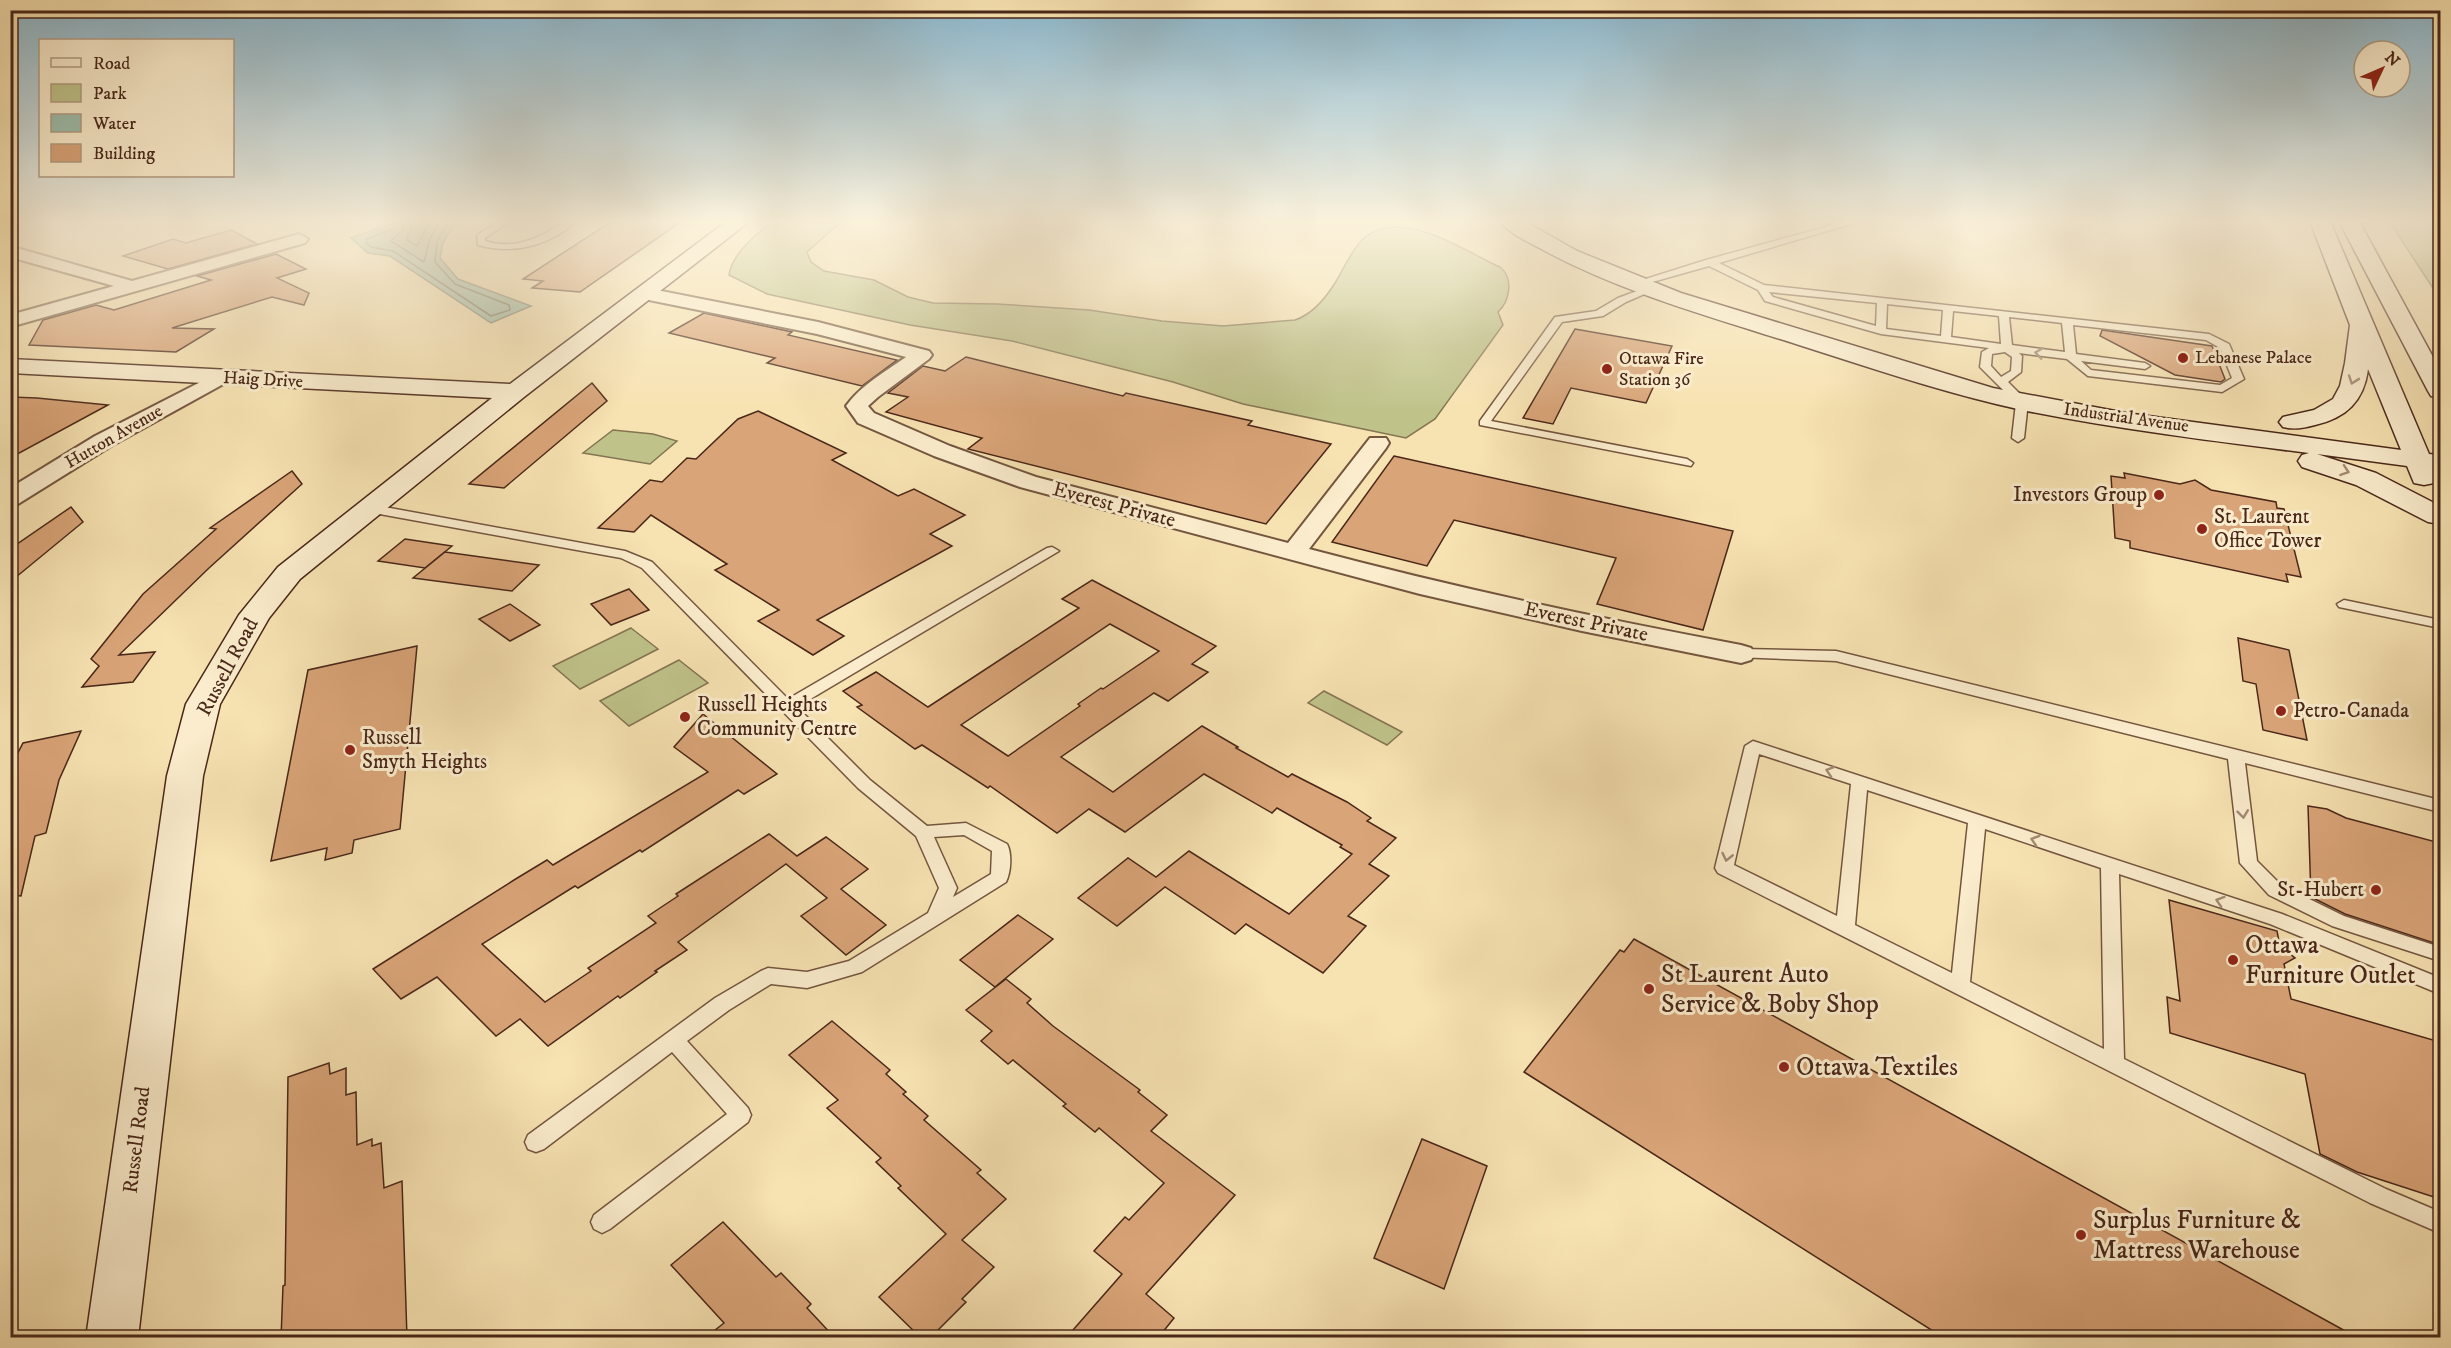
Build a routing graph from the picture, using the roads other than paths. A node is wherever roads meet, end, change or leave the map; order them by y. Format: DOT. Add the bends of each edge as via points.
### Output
graph roads {
  1 [pos="125,284"];
  2 [pos="137,284"];
  3 [pos="659,284"];
  4 [pos="1639,284"];
  5 [pos="1650,284"];
  6 [pos="1754,284"];
  7 [pos="2345,284"];
  8 [pos="2384,284"];
  9 [pos="129,286"];
  10 [pos="1644,286"];
  11 [pos="1762,288"];
  12 [pos="646,294"];
  13 [pos="1882,300"];
  14 [pos="1948,307"];
  15 [pos="2004,313"];
  16 [pos="10,321"];
  17 [pos="2067,321"];
  18 [pos="2360,322"];
  19 [pos="1881,331"];
  20 [pos="1946,340"];
  21 [pos="2007,348"];
  22 [pos="1838,349"];
  23 [pos="2072,357"];
  24 [pos="10,366"];
  25 [pos="2145,366"];
  26 [pos="2434,373"];
  27 [pos="220,378"];
  28 [pos="2002,381"];
  29 [pos="2440,391"];
  30 [pos="515,392"];
  31 [pos="2022,402"];
  32 [pos="2124,419"];
  33 [pos="2292,422"];
  34 [pos="2018,438"];
  35 [pos="2440,440"];
  36 [pos="1378,443"];
  37 [pos="2423,453"];
  38 [pos="1687,463"];
  39 [pos="10,499"];
  40 [pos="368,508"];
  41 [pos="2439,518"];
  42 [pos="1052,551"];
  43 [pos="1294,552"];
  44 [pos="2344,604"];
  45 [pos="2440,624"];
  46 [pos="1741,654"];
  47 [pos="787,706"];
  48 [pos="2236,756"];
  49 [pos="1860,781"];
  50 [pos="2440,806"];
  51 [pos="1977,820"];
  52 [pos="923,832"];
  53 [pos="2110,865"];
  54 [pos="934,918"];
  55 [pos="1845,928"];
  56 [pos="2440,954"];
  57 [pos="2440,986"];
  58 [pos="1960,987"];
  59 [pos="674,1040"];
  60 [pos="2114,1063"];
  61 [pos="536,1142"];
  62 [pos="602,1222"];
  63 [pos="2440,1223"];
  64 [pos="112,1338"];
  1 -- 9 [label="street"];
  2 -- 9 [label="street"];
  3 -- 12 [label="main road, Russell Road"];
  4 -- 10 [label="main road, Industrial Avenue"];
  5 -- 10 [label="lane"];
  6 -- 11 [label="lane"];
  7 -- 18 [label="main road"];
  8 -- 26 [label="main road"];
  9 -- 16 [label="street"];
  10 -- 22 [label="main road, Industrial Avenue" via="1732,318"];
  10 -- 38 [label="lane" via="1599,314 1558,320 1484,423"];
  11 -- 13 [label="lane"];
  11 -- 19 [label="lane" via="1769,299"];
  12 -- 30 [label="main road, Russell Road"];
  12 -- 43 [label="street, Everest Private" via="818,328 922,355 857,406 866,418 1028,482"];
  13 -- 14 [label="lane"];
  13 -- 19 [label="lane"];
  14 -- 15 [label="lane"];
  14 -- 20 [label="lane"];
  15 -- 17 [label="lane"];
  15 -- 21 [label="lane"];
  17 -- 23 [label="lane"];
  17 -- 23 [label="lane" via="2209,337 2225,346 2238,378 2222,389 2160,384 2088,373"];
  18 -- 33 [label="main road, one-way" via="2356,379 2347,394 2335,411"];
  18 -- 37 [label="main road"];
  19 -- 20 [label="lane"];
  20 -- 21 [label="lane"];
  23 -- 21 [label="lane, one-way"];
  21 -- 28 [label="lane" via="2017,356 2016,372"];
  21 -- 28 [label="lane" via="1987,352 1985,367"];
  22 -- 28 [label="main road, Industrial Avenue"];
  22 -- 31 [label="main road, Industrial Avenue" via="1957,387"];
  23 -- 25 [label="lane"];
  24 -- 27 [label="main road, Haig Drive"];
  26 -- 29 [label="main road"];
  27 -- 30 [label="main road, Haig Drive"];
  27 -- 39 [label="street, Hutton Avenue" via="103,441"];
  28 -- 31 [label="lane"];
  28 -- 33 [label="main road, Industrial Avenue"];
  30 -- 40 [label="main road, Russell Road"];
  31 -- 32 [label="main road, Industrial Avenue"];
  31 -- 34 [label="lane"];
  32 -- 37 [label="main road, Industrial Avenue"];
  32 -- 41 [label="main road, one-way" via="2340,469"];
  33 -- 37 [label="main road, Industrial Avenue"];
  35 -- 37 [label="main road"];
  36 -- 43 [label="street"];
  37 -- 41 [label="main road"];
  40 -- 47 [label="lane" via="625,555 647,564"];
  40 -- 64 [label="main road, Russell Road" via="289,573 255,615 203,704 185,776"];
  42 -- 47 [label="lane"];
  43 -- 46 [label="street, Everest Private" via="1582,623"];
  44 -- 45 [label="lane"];
  46 -- 48 [label="lane" via="1836,656"];
  47 -- 52 [label="lane" via="864,784"];
  48 -- 50 [label="lane"];
  48 -- 56 [label="lane, one-way" via="2249,863 2275,890 2338,921"];
  49 -- 51 [label="lane"];
  49 -- 55 [label="lane"];
  49 -- 55 [label="lane, one-way" via="1753,746 1724,868"];
  53 -- 51 [label="lane, one-way"];
  51 -- 58 [label="lane"];
  52 -- 54 [label="lane" via="948,888"];
  52 -- 54 [label="lane" via="966,829 1001,848 1000,877"];
  57 -- 53 [label="lane, one-way" via="2276,920"];
  53 -- 60 [label="lane"];
  54 -- 59 [label="lane" via="855,967 807,980 768,976"];
  55 -- 58 [label="lane"];
  58 -- 60 [label="lane"];
  59 -- 61 [label="lane"];
  59 -- 62 [label="lane" via="741,1115"];
  60 -- 63 [label="lane" via="2378,1196"];
}
